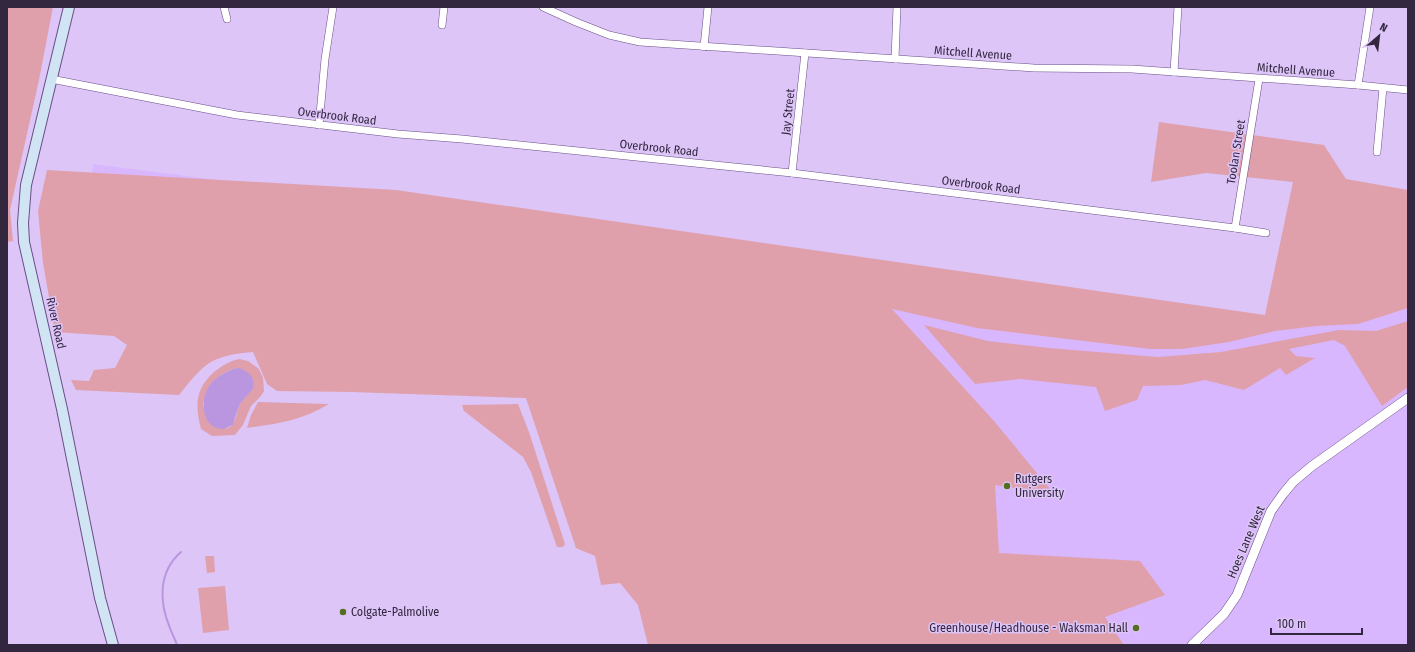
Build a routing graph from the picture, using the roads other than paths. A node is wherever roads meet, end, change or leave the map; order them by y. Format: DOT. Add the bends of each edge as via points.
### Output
graph roads {
  1 [pos="68,7"];
  2 [pos="224,7"];
  3 [pos="333,7"];
  4 [pos="444,7"];
  5 [pos="543,7"];
  6 [pos="708,7"];
  7 [pos="897,7"];
  8 [pos="1178,7"];
  9 [pos="1370,7"];
  10 [pos="227,19"];
  11 [pos="442,25"];
  12 [pos="704,47"];
  13 [pos="806,53"];
  14 [pos="895,59"];
  15 [pos="1174,72"];
  16 [pos="52,79"];
  17 [pos="1258,79"];
  18 [pos="1358,85"];
  19 [pos="1383,88"];
  20 [pos="1408,90"];
  21 [pos="319,125"];
  22 [pos="1377,152"];
  23 [pos="792,173"];
  24 [pos="1235,228"];
  25 [pos="1266,233"];
  26 [pos="1408,398"];
  27 [pos="113,645"];
  28 [pos="1192,645"];
  1 -- 16 [label="main road, River Road"];
  2 -- 10 [label="street"];
  3 -- 21 [label="street" via="324,59"];
  4 -- 11 [label="street"];
  5 -- 12 [label="street, Mitchell Avenue" via="609,35 640,42"];
  6 -- 12 [label="street"];
  7 -- 14 [label="street"];
  8 -- 15 [label="street"];
  9 -- 18 [label="street"];
  12 -- 13 [label="street, Mitchell Avenue"];
  13 -- 14 [label="street, Mitchell Avenue"];
  13 -- 23 [label="street, Jay Street"];
  14 -- 15 [label="street, Mitchell Avenue" via="1034,68"];
  15 -- 17 [label="street, Mitchell Avenue"];
  16 -- 21 [label="street, Overbrook Road" via="237,115"];
  16 -- 27 [label="main road, River Road" via="26,185 24,242 62,409 100,598"];
  17 -- 18 [label="street, Mitchell Avenue"];
  17 -- 24 [label="street, Toolan Street"];
  18 -- 19 [label="street, Mitchell Avenue"];
  19 -- 20 [label="street, Mitchell Avenue"];
  19 -- 22 [label="street"];
  21 -- 23 [label="street, Overbrook Road"];
  23 -- 24 [label="street, Overbrook Road"];
  24 -- 25 [label="street, Overbrook Road"];
  26 -- 28 [label="street, Hoes Lane West" via="1293,482 1271,511 1237,595 1224,614"];
}
